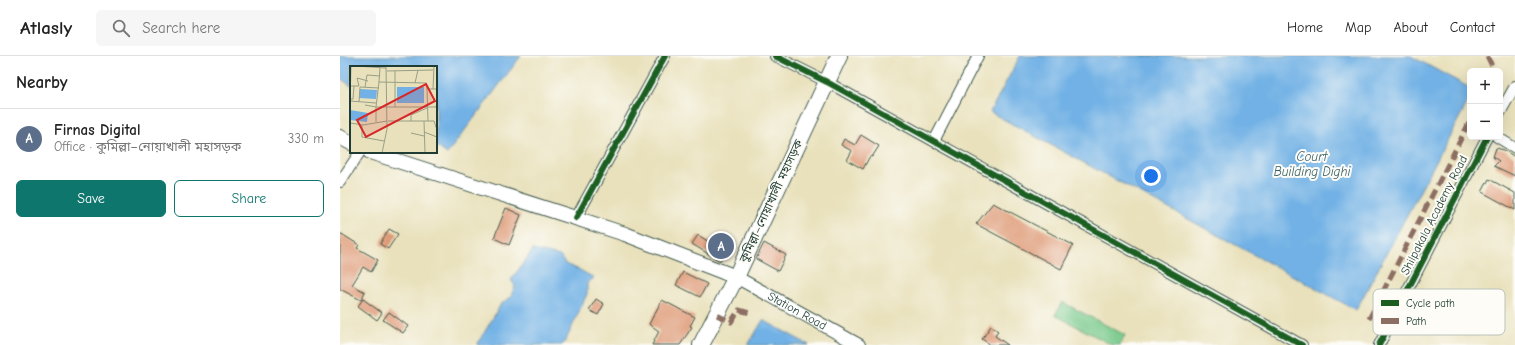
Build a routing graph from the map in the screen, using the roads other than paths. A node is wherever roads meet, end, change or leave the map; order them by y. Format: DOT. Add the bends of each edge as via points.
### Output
graph roads {
  1 [pos="664,56"];
  2 [pos="775,56"];
  3 [pos="839,56"];
  4 [pos="978,56"];
  5 [pos="827,82"];
  6 [pos="1515,86"];
  7 [pos="1503,108"];
  8 [pos="340,137"];
  9 [pos="1485,140"];
  10 [pos="1502,140"];
  11 [pos="934,141"];
  12 [pos="350,142"];
  13 [pos="1515,148"];
  14 [pos="359,153"];
  15 [pos="373,153"];
  16 [pos="340,182"];
  17 [pos="576,218"];
  18 [pos="736,277"];
  19 [pos="1408,289"];
  20 [pos="1384,335"];
  21 [pos="701,345"];
  22 [pos="859,345"];
  23 [pos="1302,345"];
  24 [pos="1379,345"];
  1 -- 17 [label="street"];
  2 -- 5 [label="street"];
  3 -- 5 [label="highway, কুমিল্লা–নোয়াখালী মহাসড়ক"];
  4 -- 11 [label="street"];
  5 -- 11 [label="street"];
  5 -- 18 [label="highway, কুমিল্লা–নোয়াখালী মহাসড়ক"];
  6 -- 7 [label="street"];
  8 -- 12 [label="main road"];
  9 -- 19 [label="street, Shilpakala Academy Road"];
  10 -- 13 [label="street"];
  11 -- 23 [label="street"];
  14 -- 16 [label="street"];
  15 -- 17 [label="main road"];
  17 -- 18 [label="main road"];
  18 -- 21 [label="highway, কুমিল্লা–নোয়াখালী মহাসড়ক"];
  18 -- 22 [label="street, Station Road"];
  20 -- 24 [label="street, Shilpakala Academy Road"];
}
